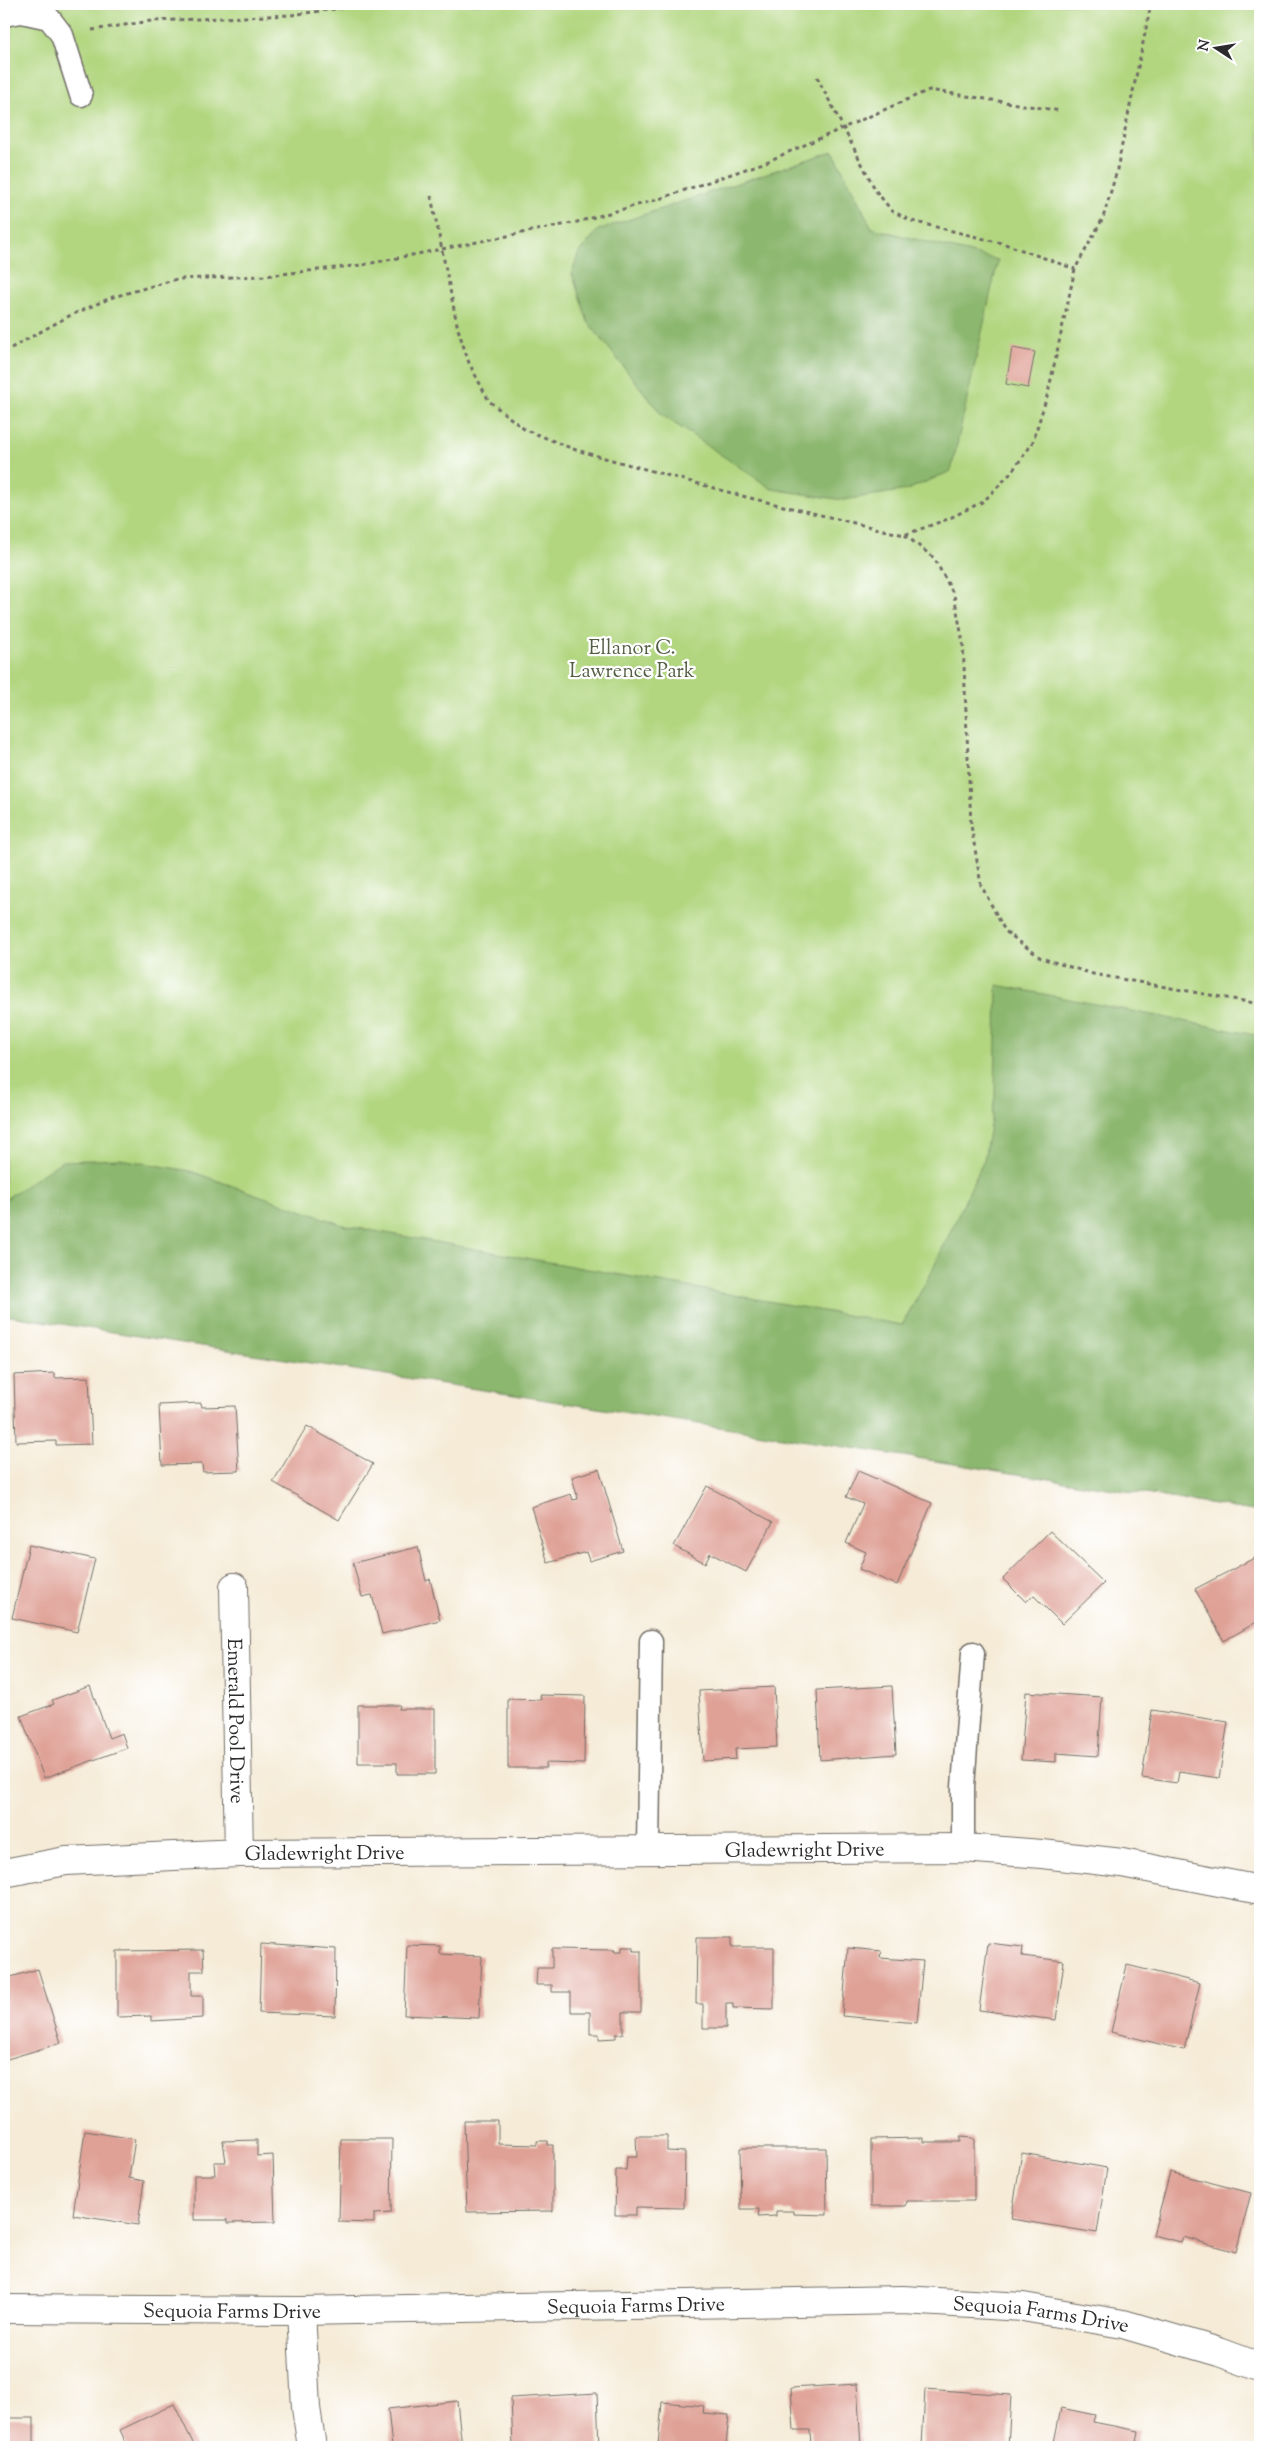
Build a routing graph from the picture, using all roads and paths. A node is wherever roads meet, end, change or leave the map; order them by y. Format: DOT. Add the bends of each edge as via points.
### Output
graph roads {
  1 [pos="371,4"];
  2 [pos="1151,4"];
  3 [pos="4,15"];
  4 [pos="62,35"];
  5 [pos="817,77"];
  6 [pos="81,95"];
  7 [pos="1061,111"];
  8 [pos="844,128"];
  9 [pos="431,196"];
  10 [pos="442,249"];
  11 [pos="1075,269"];
  12 [pos="4,352"];
  13 [pos="904,535"];
  14 [pos="1260,1004"];
  15 [pos="234,1587"];
  16 [pos="651,1641"];
  17 [pos="973,1653"];
  18 [pos="648,1848"];
  19 [pos="963,1848"];
  20 [pos="239,1853"];
  21 [pos="4,1873"];
  22 [pos="1260,1890"];
  23 [pos="4,2310"];
  24 [pos="302,2311"];
  25 [pos="1260,2367"];
  26 [pos="312,2447"];
  1 -- 4 [label="path" via="291,15 151,21"];
  2 -- 11 [label="path" via="1116,174 1103,218"];
  3 -- 4 [label="lane" via="22,12 49,18"];
  4 -- 6 [label="lane"];
  5 -- 8 [label="path"];
  7 -- 8 [label="path" via="929,90"];
  8 -- 10 [label="path" via="766,162 659,199 577,222"];
  8 -- 11 [label="path" via="876,191 892,211 912,220 1005,244"];
  9 -- 10 [label="path"];
  10 -- 12 [label="path" via="362,266 264,276 177,279 112,297 69,316"];
  10 -- 13 [label="path" via="458,329 470,363 489,401 524,429 576,450 746,498"];
  11 -- 13 [label="path" via="1048,393 1032,444 1010,474 984,500 948,519"];
  13 -- 14 [label="path" via="934,558 954,595 963,644 971,825 981,885 1005,932 1041,958 1093,974"];
  15 -- 20 [label="street, Emerald Pool Drive"];
  16 -- 18 [label="lane"];
  17 -- 19 [label="lane"];
  18 -- 19 [label="street, Gladewright Drive"];
  18 -- 20 [label="street, Gladewright Drive"];
  19 -- 22 [label="street, Gladewright Drive" via="1122,1863"];
  20 -- 21 [label="street, Gladewright Drive" via="66,1860"];
  23 -- 24 [label="street, Sequoia Farms Drive"];
  24 -- 25 [label="street, Sequoia Farms Drive" via="904,2300 1023,2307 1122,2324"];
  24 -- 26 [label="street" via="306,2408"];
}
